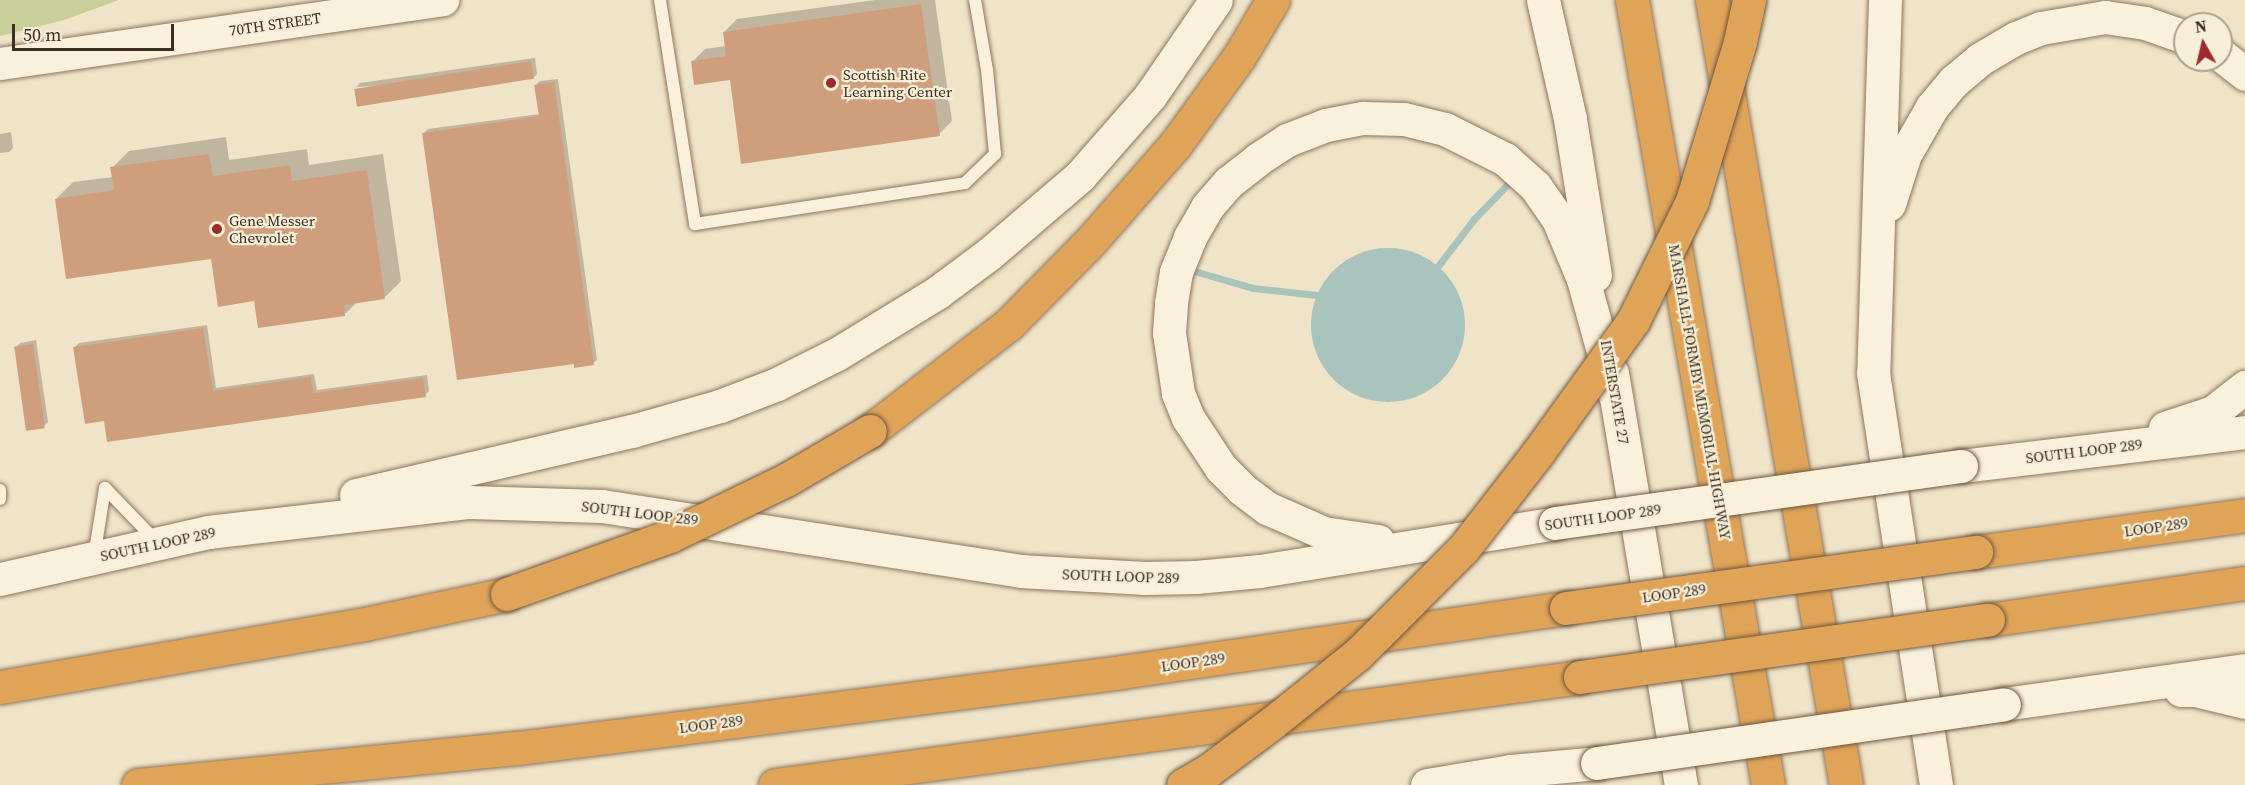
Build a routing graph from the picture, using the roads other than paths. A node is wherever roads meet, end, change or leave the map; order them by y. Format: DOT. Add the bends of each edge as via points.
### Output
graph roads {
  1 [pos="443,0"];
  2 [pos="660,0"];
  3 [pos="975,0"];
  4 [pos="1216,0"];
  5 [pos="1273,0"];
  6 [pos="1543,0"];
  7 [pos="1632,0"];
  8 [pos="1712,0"];
  9 [pos="1749,0"];
  10 [pos="1885,0"];
  11 [pos="2173,32"];
  12 [pos="0,64"];
  13 [pos="2233,64"];
  14 [pos="2245,74"];
  15 [pos="1873,373"];
  16 [pos="2245,387"];
  17 [pos="1616,394"];
  18 [pos="2245,432"];
  19 [pos="2099,449"];
  20 [pos="0,490"];
  21 [pos="0,499"];
  22 [pos="2245,515"];
  23 [pos="208,532"];
  24 [pos="158,543"];
  25 [pos="1425,544"];
  26 [pos="93,557"];
  27 [pos="0,579"];
  28 [pos="2245,583"];
  29 [pos="2245,670"];
  30 [pos="0,687"];
  31 [pos="2101,691"];
  32 [pos="2245,702"];
  33 [pos="1510,771"];
  34 [pos="138,785"];
  35 [pos="775,785"];
  36 [pos="1183,785"];
  37 [pos="1427,785"];
  38 [pos="1473,785"];
  39 [pos="1681,785"];
  40 [pos="1768,785"];
  41 [pos="1846,785"];
  42 [pos="1936,785"];
  1 -- 12 [label="street, 70TH STREET"];
  2 -- 3 [label="lane" via="695,224 965,183 995,154"];
  4 -- 23 [label="main road" via="1150,96 1080,176 938,292 837,354 777,384 720,406 632,431"];
  5 -- 30 [label="highway, bridge" via="1239,57 1175,145 1090,242 1009,324 870,431 786,480 670,536 507,594 365,624"];
  6 -- 17 [label="main road, INTERSTATE 27" via="1570,119"];
  7 -- 40 [label="highway, MARSHALL FORMBY MEMORIAL HIGHWAY"];
  8 -- 41 [label="highway"];
  9 -- 36 [label="highway, bridge" via="1692,201 1633,321 1463,549 1359,653 1272,723"];
  10 -- 15 [label="main road"];
  11 -- 15 [label="main road" via="2145,22 2105,17 2042,28 1980,59 1954,81 1932,106 1905,154 1890,201"];
  13 -- 14 [label="main road"];
  15 -- 42 [label="main road"];
  16 -- 19 [label="main road" via="2213,412"];
  17 -- 25 [label="main road" via="1583,279 1558,219 1535,186 1505,159 1445,129 1404,119 1363,118 1326,125 1287,140 1258,159 1229,182 1207,207 1176,272 1169,342 1178,393 1188,418 1221,468 1267,508 1324,533"];
  17 -- 39 [label="main road, INTERSTATE 27"];
  18 -- 19 [label="main road, SOUTH LOOP 289"];
  19 -- 25 [label="main road, SOUTH LOOP 289, bridge"];
  20 -- 21 [label="lane"];
  22 -- 34 [label="highway, LOOP 289, bridge" via="1121,672 517,748"];
  23 -- 24 [label="main road, SOUTH LOOP 289"];
  23 -- 25 [label="main road, SOUTH LOOP 289" via="469,502 602,506 1020,572 1145,578 1196,578 1260,571"];
  24 -- 26 [label="main road, SOUTH LOOP 289"];
  24 -- 26 [label="lane" via="105,488"];
  26 -- 27 [label="main road, SOUTH LOOP 289"];
  28 -- 35 [label="highway, bridge"];
  29 -- 31 [label="main road"];
  31 -- 32 [label="main road" via="2195,690"];
  31 -- 33 [label="main road, bridge" via="1597,763"];
  33 -- 37 [label="main road"];
  33 -- 38 [label="main road"];
}
